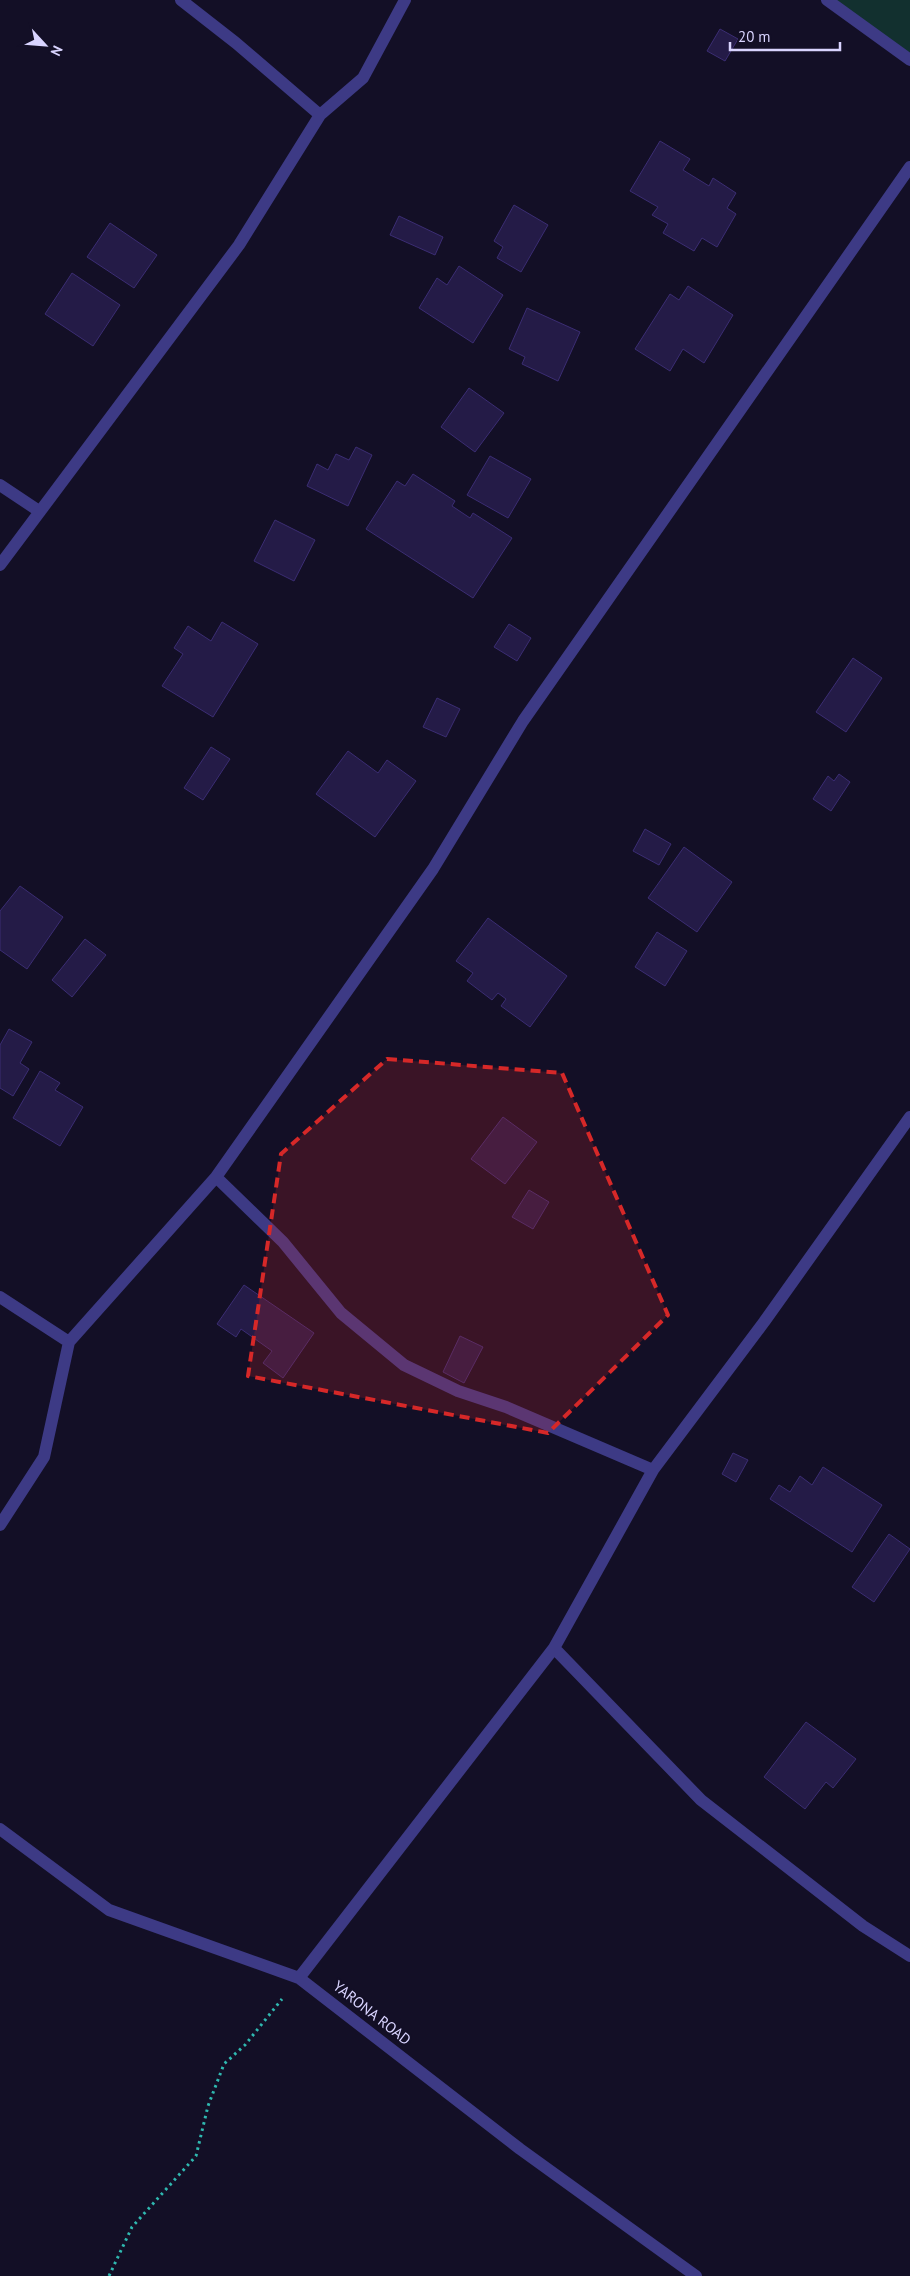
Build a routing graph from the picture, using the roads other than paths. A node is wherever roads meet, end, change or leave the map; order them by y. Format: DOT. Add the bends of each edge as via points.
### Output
graph roads {
  1 [pos="181,0"];
  2 [pos="405,0"];
  3 [pos="827,0"];
  4 [pos="910,60"];
  5 [pos="320,115"];
  6 [pos="910,167"];
  7 [pos="0,486"];
  8 [pos="39,511"];
  9 [pos="0,565"];
  10 [pos="910,1117"];
  11 [pos="216,1177"];
  12 [pos="0,1297"];
  13 [pos="69,1342"];
  14 [pos="653,1470"];
  15 [pos="0,1526"];
  16 [pos="554,1648"];
  17 [pos="0,1828"];
  18 [pos="910,1956"];
  19 [pos="299,1978"];
  20 [pos="696,2276"];
  1 -- 5 [label="street"];
  2 -- 5 [label="street" via="363,78"];
  3 -- 4 [label="street"];
  5 -- 8 [label="street" via="239,245"];
  6 -- 11 [label="street" via="523,721 433,869"];
  7 -- 8 [label="street"];
  8 -- 9 [label="street"];
  10 -- 14 [label="street" via="764,1322"];
  11 -- 13 [label="street"];
  11 -- 14 [label="street" via="283,1242 341,1313 404,1365 458,1391 506,1407"];
  12 -- 13 [label="street"];
  13 -- 15 [label="street" via="44,1456"];
  14 -- 16 [label="street"];
  16 -- 18 [label="street" via="701,1800 863,1926"];
  16 -- 19 [label="street"];
  17 -- 19 [label="street, YARONA ROAD" via="109,1910"];
  19 -- 20 [label="street, YARONA ROAD" via="520,2149"];
}
